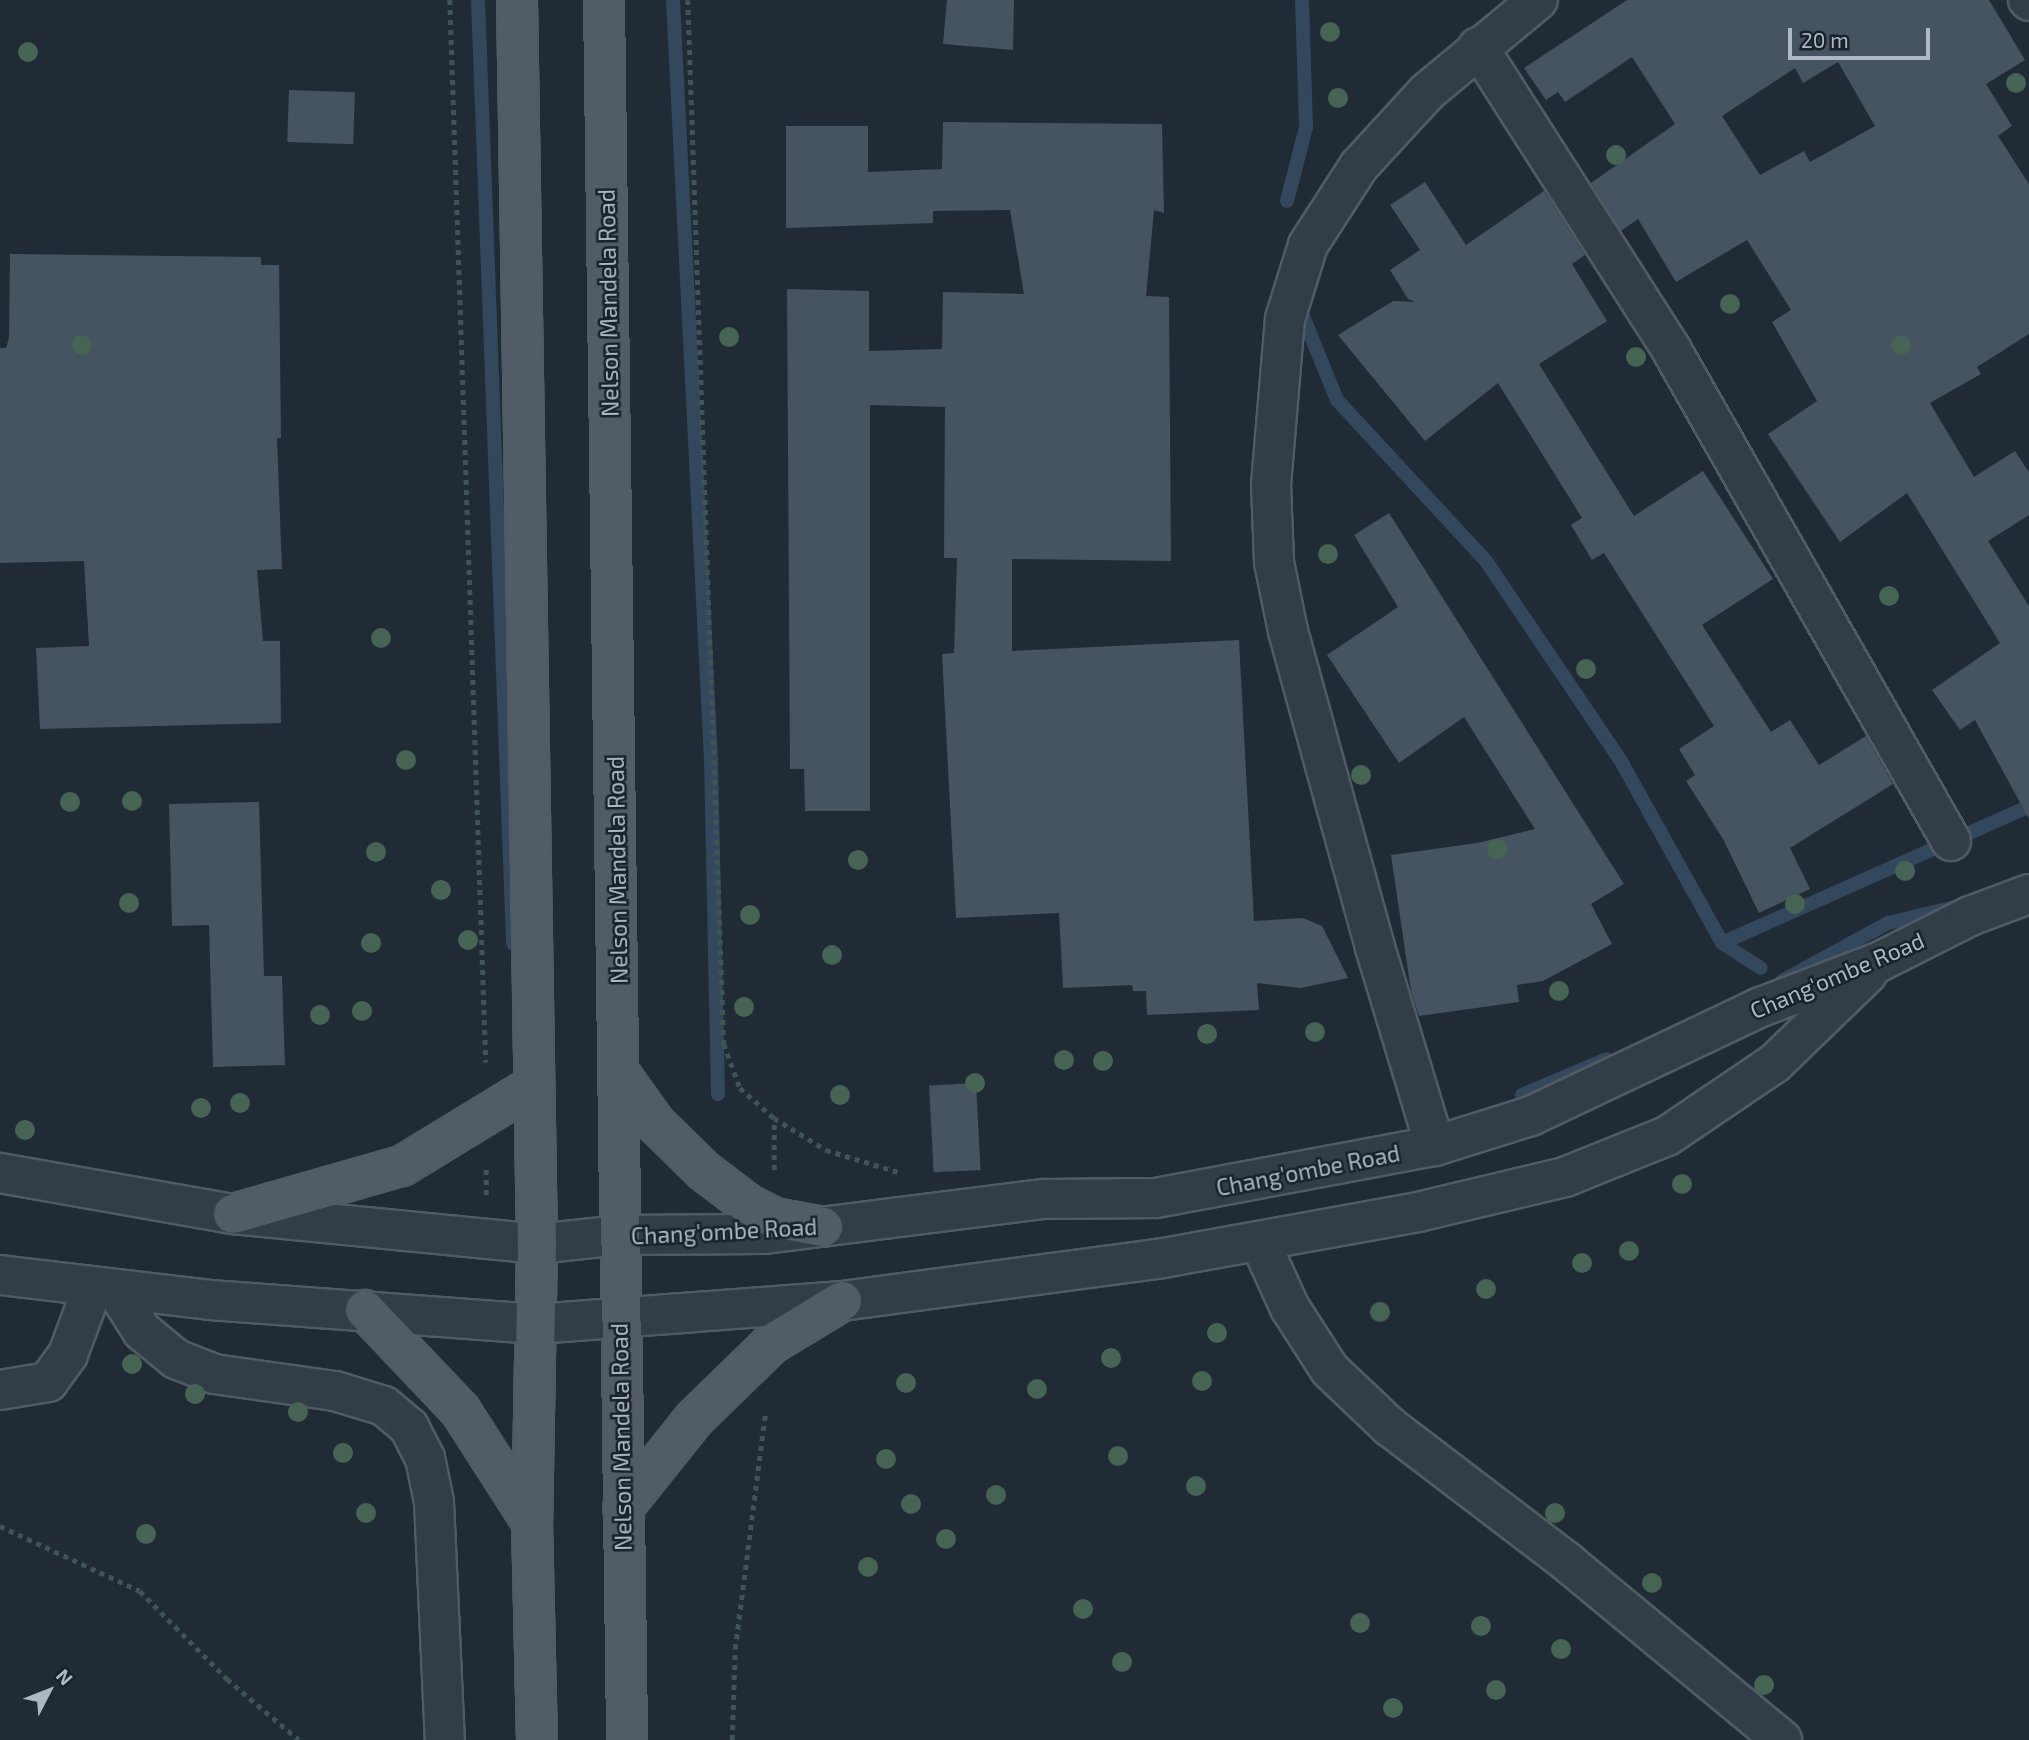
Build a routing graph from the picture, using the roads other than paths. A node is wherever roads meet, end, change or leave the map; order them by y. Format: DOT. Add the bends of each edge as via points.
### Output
graph roads {
  1 [pos="517,0"];
  2 [pos="604,0"];
  3 [pos="1538,0"];
  4 [pos="1478,47"];
  5 [pos="1951,841"];
  6 [pos="2029,894"];
  7 [pos="1879,962"];
  8 [pos="620,1074"];
  9 [pos="533,1086"];
  10 [pos="1435,1146"];
  11 [pos="0,1173"];
  12 [pos="233,1214"];
  13 [pos="823,1227"];
  14 [pos="621,1236"];
  15 [pos="1260,1242"];
  16 [pos="537,1244"];
  17 [pos="0,1275"];
  18 [pos="105,1288"];
  19 [pos="842,1301"];
  20 [pos="365,1310"];
  21 [pos="619,1321"];
  22 [pos="536,1324"];
  23 [pos="0,1390"];
  24 [pos="623,1507"];
  25 [pos="532,1522"];
  26 [pos="445,1740"];
  27 [pos="537,1740"];
  28 [pos="628,1740"];
  29 [pos="1782,1740"];
  1 -- 9 [label="main road"];
  2 -- 8 [label="main road, Nelson Mandela Road"];
  3 -- 4 [label="street"];
  4 -- 5 [label="street" via="1671,349"];
  4 -- 10 [label="street" via="1427,92 1359,166 1308,244 1285,318 1271,485 1275,562 1288,631 1374,947"];
  6 -- 7 [label="street, Chang'ombe Road" via="1969,916"];
  7 -- 10 [label="street, Chang'ombe Road" via="1761,1007 1531,1116"];
  7 -- 15 [label="street" via="1775,1063 1667,1136 1565,1177 1419,1212"];
  8 -- 13 [label="main road" via="655,1123 704,1171 774,1218"];
  8 -- 14 [label="main road, Nelson Mandela Road"];
  9 -- 12 [label="main road" via="402,1166"];
  9 -- 16 [label="main road"];
  10 -- 13 [label="street, Chang'ombe Road" via="1156,1198 1044,1199"];
  11 -- 12 [label="street, Chang'ombe Road"];
  12 -- 16 [label="street, Chang'ombe Road"];
  13 -- 14 [label="street, Chang'ombe Road" via="765,1234"];
  14 -- 16 [label="street, Chang'ombe Road"];
  14 -- 21 [label="main road, Nelson Mandela Road"];
  15 -- 19 [label="street"];
  15 -- 29 [label="street" via="1290,1308 1331,1370 1350,1389 1401,1436 1567,1562"];
  16 -- 22 [label="main road"];
  17 -- 18 [label="street"];
  18 -- 20 [label="street"];
  18 -- 23 [label="street" via="48,1382"];
  18 -- 26 [label="street" via="142,1331 176,1359 214,1374 335,1391 384,1406 409,1427 425,1458 434,1502"];
  19 -- 21 [label="street"];
  19 -- 24 [label="main road" via="771,1344 694,1419"];
  20 -- 22 [label="street"];
  20 -- 25 [label="main road" via="460,1410"];
  21 -- 22 [label="street"];
  21 -- 24 [label="main road, Nelson Mandela Road"];
  22 -- 25 [label="main road"];
  24 -- 28 [label="main road, Nelson Mandela Road"];
  25 -- 27 [label="main road"];
}
